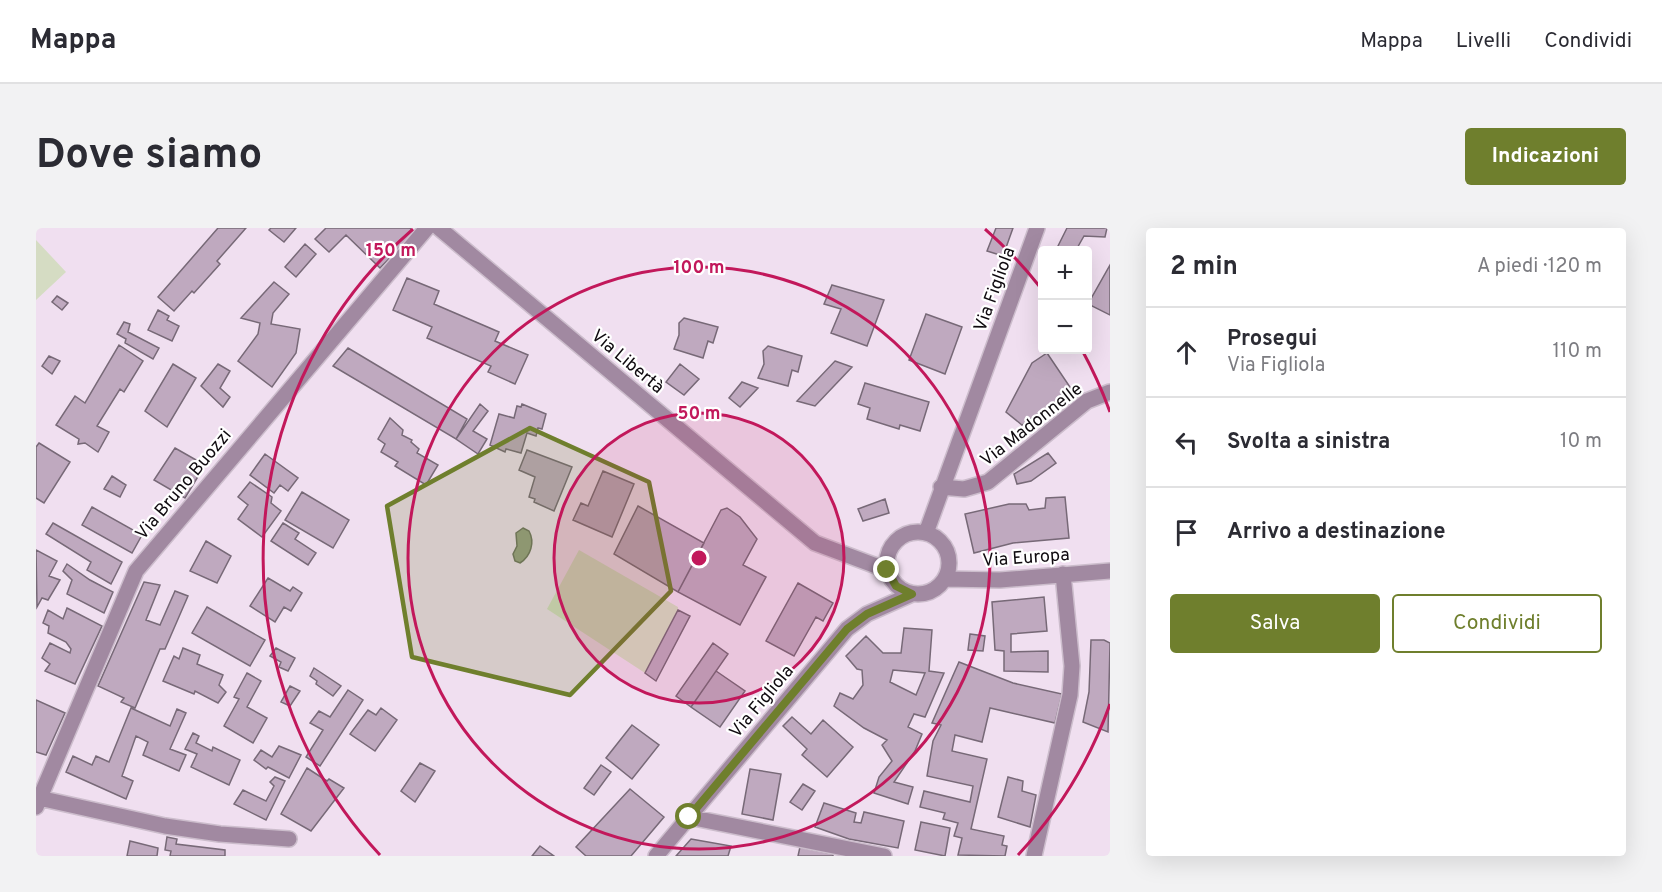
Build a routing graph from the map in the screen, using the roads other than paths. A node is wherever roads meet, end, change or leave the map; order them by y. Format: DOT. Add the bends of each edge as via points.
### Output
graph roads {
  1 [pos="427,228"];
  2 [pos="439,228"];
  3 [pos="1037,228"];
  4 [pos="1110,392"];
  5 [pos="941,487"];
  6 [pos="926,533"];
  7 [pos="887,570"];
  8 [pos="1110,571"];
  9 [pos="1063,574"];
  10 [pos="945,579"];
  11 [pos="912,594"];
  12 [pos="38,803"];
  13 [pos="689,817"];
  14 [pos="289,839"];
  15 [pos="656,856"];
  16 [pos="884,856"];
  17 [pos="1034,856"];
  1 -- 12 [label="street, Via Bruno Buozzi" via="136,571"];
  2 -- 7 [label="street, Via Libertà" via="815,543"];
  3 -- 5 [label="street, Via Figliola"];
  4 -- 5 [label="street, Via Madonnelle" via="1087,400 988,482 964,489"];
  5 -- 6 [label="street, Via Figliola"];
  6 -- 7 [label="street" via="915,532 896,541 890,549"];
  6 -- 10 [label="street" via="947,551"];
  7 -- 11 [label="street" via="896,586"];
  8 -- 9 [label="street, Via Europa"];
  9 -- 10 [label="street, Via Europa" via="1000,580"];
  9 -- 17 [label="street" via="1070,695"];
  10 -- 11 [label="street" via="931,592"];
  11 -- 13 [label="street, Via Figliola" via="867,614 847,629"];
  12 -- 14 [label="street" via="220,834"];
  13 -- 15 [label="street, Via Figliola"];
  13 -- 16 [label="street"];
}
